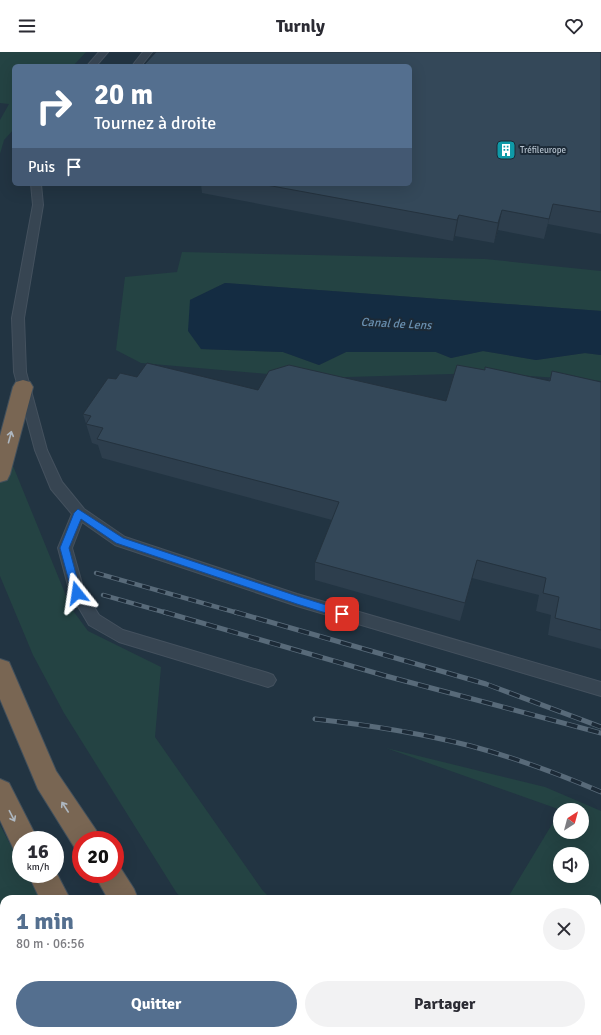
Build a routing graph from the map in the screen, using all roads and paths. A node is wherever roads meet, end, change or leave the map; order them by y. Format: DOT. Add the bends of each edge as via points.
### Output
graph roads {
  1 [pos="104,52"];
  2 [pos="148,52"];
  3 [pos="92,64"];
  4 [pos="138,64"];
  5 [pos="36,186"];
  6 [pos="23,387"];
  7 [pos="0,474"];
  8 [pos="78,513"];
  9 [pos="0,670"];
  10 [pos="268,680"];
  11 [pos="601,690"];
  12 [pos="0,792"];
  13 [pos="20,831"];
  14 [pos="80,831"];
  15 [pos="47,883"];
  16 [pos="114,883"];
  17 [pos="54,895"];
  18 [pos="121,895"];
  1 -- 3 [label="lane"];
  2 -- 4 [label="lane"];
  5 -- 6 [label="lane" via="38,205 18,318"];
  7 -- 6 [label="highway, one-way"];
  6 -- 8 [label="lane" via="41,450 56,485"];
  8 -- 10 [label="lane" via="65,548 77,593 94,620 119,635"];
  8 -- 11 [label="lane" via="120,541 297,600"];
  14 -- 9 [label="highway, one-way" via="47,780"];
  12 -- 13 [label="highway, one-way"];
  15 -- 17 [label="highway"];
  16 -- 18 [label="highway"];
}
